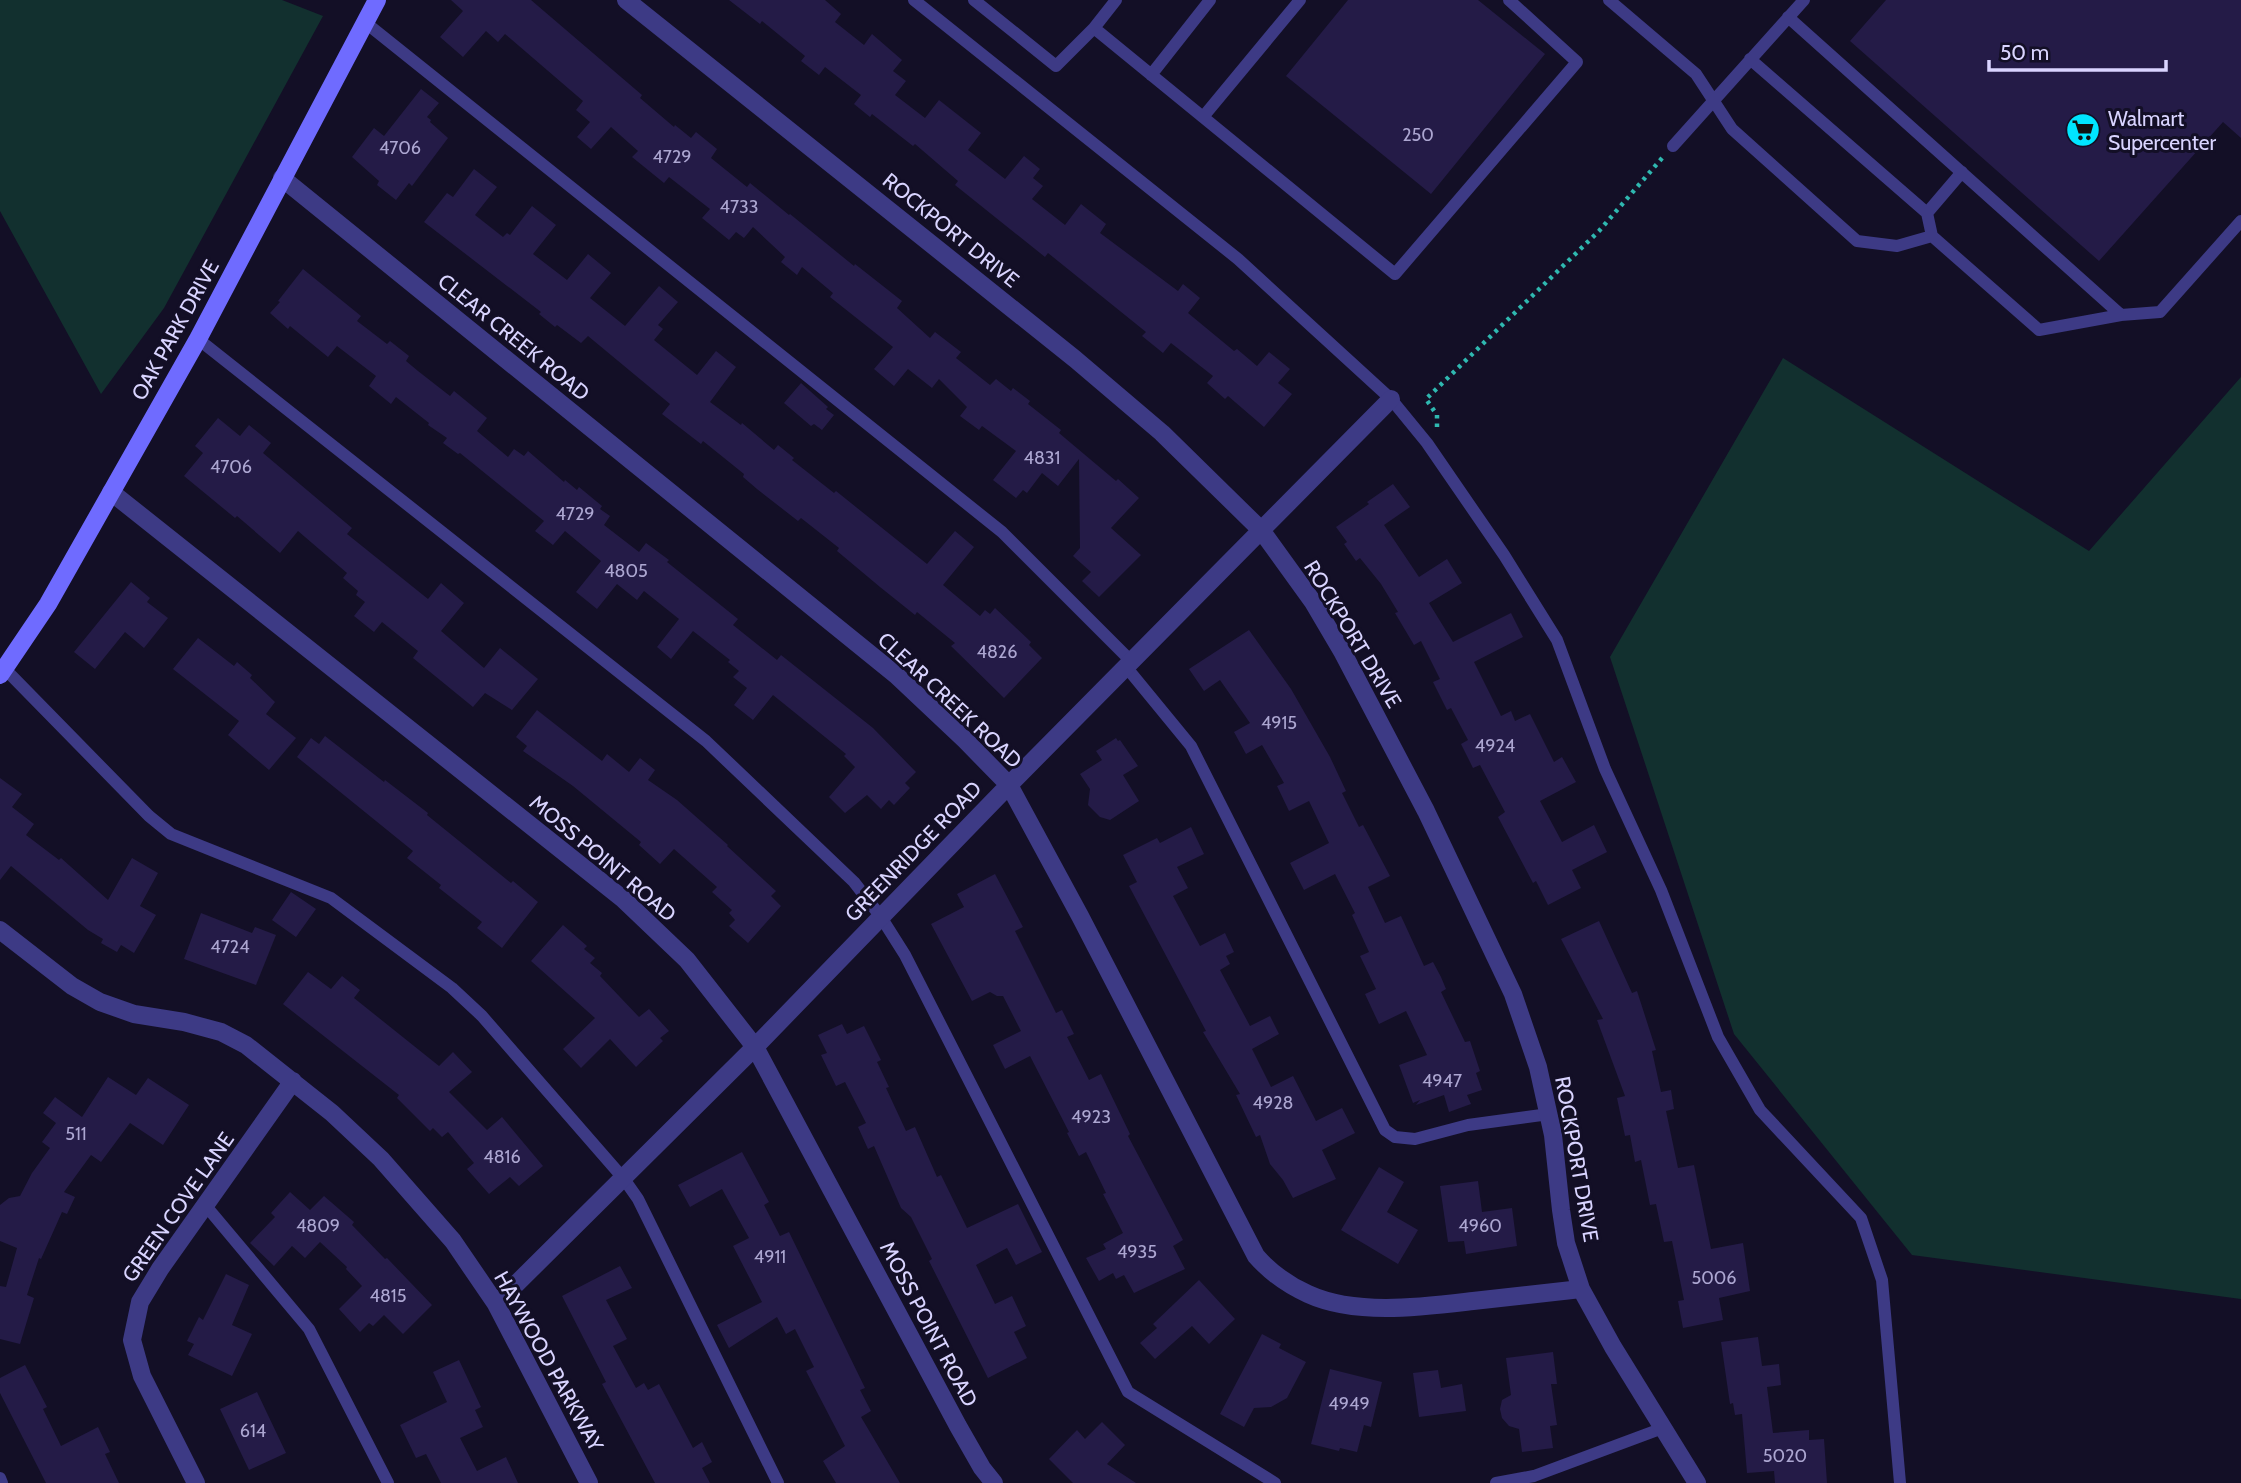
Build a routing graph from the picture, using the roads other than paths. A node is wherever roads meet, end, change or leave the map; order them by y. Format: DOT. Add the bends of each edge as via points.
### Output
graph roads {
  1 [pos="377,0"];
  2 [pos="626,0"];
  3 [pos="914,0"];
  4 [pos="974,0"];
  5 [pos="1116,0"];
  6 [pos="1210,0"];
  7 [pos="1300,0"];
  8 [pos="1510,0"];
  9 [pos="1609,0"];
  10 [pos="1804,0"];
  11 [pos="1788,17"];
  12 [pos="366,23"];
  13 [pos="1094,28"];
  14 [pos="1750,59"];
  15 [pos="1151,75"];
  16 [pos="1713,101"];
  17 [pos="1203,117"];
  18 [pos="1673,146"];
  19 [pos="1962,172"];
  20 [pos="282,178"];
  21 [pos="1927,213"];
  22 [pos="2241,221"];
  23 [pos="1932,236"];
  24 [pos="2121,315"];
  25 [pos="198,338"];
  26 [pos="1391,399"];
  27 [pos="111,492"];
  28 [pos="1261,530"];
  29 [pos="1129,665"];
  30 [pos="2,672"];
  31 [pos="1009,785"];
  32 [pos="881,917"];
  33 [pos="0,930"];
  34 [pos="755,1047"];
  35 [pos="293,1081"];
  36 [pos="1549,1114"];
  37 [pos="624,1179"];
  38 [pos="206,1206"];
  39 [pos="1581,1289"];
  40 [pos="496,1304"];
  41 [pos="1663,1428"];
  42 [pos="0,1478"];
  43 [pos="2,1483"];
  44 [pos="196,1483"];
  45 [pos="388,1483"];
  46 [pos="589,1483"];
  47 [pos="778,1483"];
  48 [pos="994,1483"];
  49 [pos="1275,1483"];
  50 [pos="1496,1483"];
  51 [pos="1696,1483"];
  52 [pos="1900,1483"];
  1 -- 12 [label="street, OAK PARK DRIVE"];
  2 -- 28 [label="street, ROCKPORT DRIVE" via="1075,359 1162,433"];
  3 -- 26 [label="lane" via="1238,259"];
  4 -- 13 [label="lane" via="1056,66"];
  5 -- 13 [label="lane"];
  6 -- 15 [label="lane"];
  7 -- 17 [label="lane"];
  8 -- 17 [label="lane" via="1577,62 1395,274"];
  9 -- 16 [label="lane" via="1696,74"];
  10 -- 11 [label="lane"];
  11 -- 14 [label="lane"];
  11 -- 19 [label="lane"];
  12 -- 20 [label="street, OAK PARK DRIVE"];
  12 -- 29 [label="lane" via="1003,532"];
  13 -- 15 [label="lane"];
  14 -- 16 [label="lane"];
  14 -- 21 [label="lane"];
  15 -- 17 [label="lane"];
  16 -- 18 [label="lane"];
  16 -- 23 [label="lane" via="1732,129 1857,241 1897,246"];
  19 -- 21 [label="lane"];
  19 -- 24 [label="lane"];
  20 -- 25 [label="street, OAK PARK DRIVE"];
  20 -- 31 [label="street, CLEAR CREEK ROAD" via="896,675"];
  21 -- 23 [label="lane"];
  22 -- 24 [label="lane" via="2160,312"];
  23 -- 24 [label="lane" via="2039,330"];
  25 -- 27 [label="street, OAK PARK DRIVE"];
  25 -- 32 [label="lane" via="706,741 854,882"];
  26 -- 28 [label="street, GREENRIDGE ROAD"];
  26 -- 52 [label="lane" via="1427,443 1557,640 1605,769 1661,890 1717,1037 1760,1110 1861,1218 1882,1280"];
  27 -- 30 [label="street, OAK PARK DRIVE" via="48,604"];
  27 -- 34 [label="street, MOSS POINT ROAD" via="623,899 687,960"];
  28 -- 29 [label="street, GREENRIDGE ROAD"];
  28 -- 36 [label="street, ROCKPORT DRIVE" via="1313,602 1426,810 1513,994"];
  29 -- 31 [label="street, GREENRIDGE ROAD"];
  29 -- 36 [label="lane" via="1191,746 1385,1130 1395,1137 1415,1139 1468,1125"];
  30 -- 37 [label="lane" via="171,834 331,898 452,988 482,1016"];
  31 -- 32 [label="street, GREENRIDGE ROAD"];
  31 -- 39 [label="street, CLEAR CREEK ROAD" via="1256,1256 1270,1271 1307,1294 1360,1306 1410,1308"];
  32 -- 34 [label="street, GREENRIDGE ROAD"];
  32 -- 49 [label="lane" via="905,955 1128,1392"];
  33 -- 35 [label="street, HAYWOOD PARKWAY" via="100,1002 221,1032"];
  34 -- 37 [label="street, GREENRIDGE ROAD"];
  34 -- 48 [label="street, MOSS POINT ROAD" via="958,1426"];
  35 -- 38 [label="street, GREEN COVE LANE"];
  35 -- 40 [label="street, HAYWOOD PARKWAY" via="381,1159 453,1241"];
  36 -- 39 [label="street, ROCKPORT DRIVE" via="1566,1243"];
  37 -- 40 [label="street, GREENRIDGE ROAD"];
  37 -- 47 [label="lane"];
  38 -- 44 [label="street, GREEN COVE LANE" via="140,1301 132,1340 142,1376"];
  38 -- 45 [label="lane" via="309,1329"];
  39 -- 41 [label="street, ROCKPORT DRIVE"];
  40 -- 46 [label="street, HAYWOOD PARKWAY"];
  41 -- 50 [label="lane" via="1534,1476"];
  41 -- 51 [label="street, ROCKPORT DRIVE"];
  42 -- 43 [label="lane"];
}
